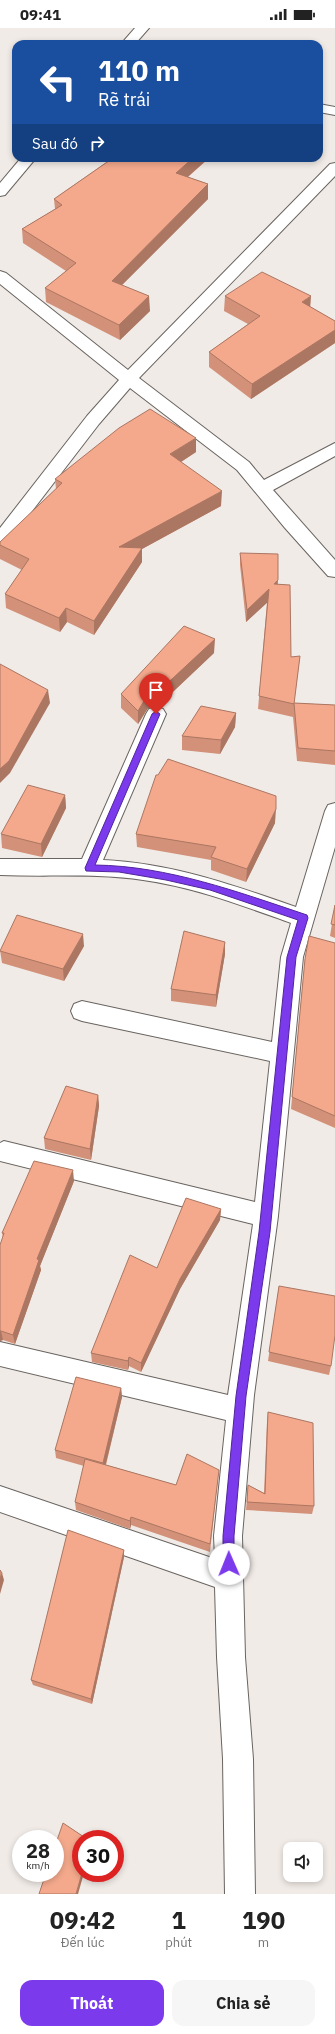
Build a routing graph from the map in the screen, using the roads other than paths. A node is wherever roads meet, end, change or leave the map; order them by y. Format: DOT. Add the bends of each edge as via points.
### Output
graph roads {
  1 [pos="142,28"];
  2 [pos="132,40"];
  3 [pos="323,109"];
  4 [pos="335,111"];
  5 [pos="26,162"];
  6 [pos="335,167"];
  7 [pos="0,192"];
  8 [pos="0,276"];
  9 [pos="129,379"];
  10 [pos="335,449"];
  11 [pos="262,488"];
  12 [pos="0,541"];
  13 [pos="335,571"];
  14 [pos="156,714"];
  15 [pos="335,811"];
  16 [pos="0,867"];
  17 [pos="89,868"];
  18 [pos="303,918"];
  19 [pos="82,1011"];
  20 [pos="282,1054"];
  21 [pos="4,1152"];
  22 [pos="266,1216"];
  23 [pos="0,1354"];
  24 [pos="240,1411"];
  25 [pos="0,1499"];
  26 [pos="229,1578"];
  27 [pos="240,1894"];
  1 -- 2 [label="street"];
  3 -- 4 [label="street"];
  5 -- 7 [label="street"];
  6 -- 9 [label="street"];
  8 -- 9 [label="street"];
  9 -- 11 [label="street" via="243,466"];
  9 -- 12 [label="street" via="93,420"];
  10 -- 11 [label="street"];
  11 -- 13 [label="street"];
  14 -- 17 [label="street"];
  15 -- 18 [label="street"];
  16 -- 17 [label="street"];
  17 -- 18 [label="street" via="119,869 166,876 210,887"];
  18 -- 20 [label="street" via="292,957"];
  19 -- 20 [label="street"];
  20 -- 22 [label="street"];
  21 -- 22 [label="street"];
  22 -- 24 [label="street"];
  23 -- 24 [label="street"];
  24 -- 26 [label="street" via="228,1536"];
  25 -- 26 [label="street"];
  26 -- 27 [label="street" via="238,1758"];
}
